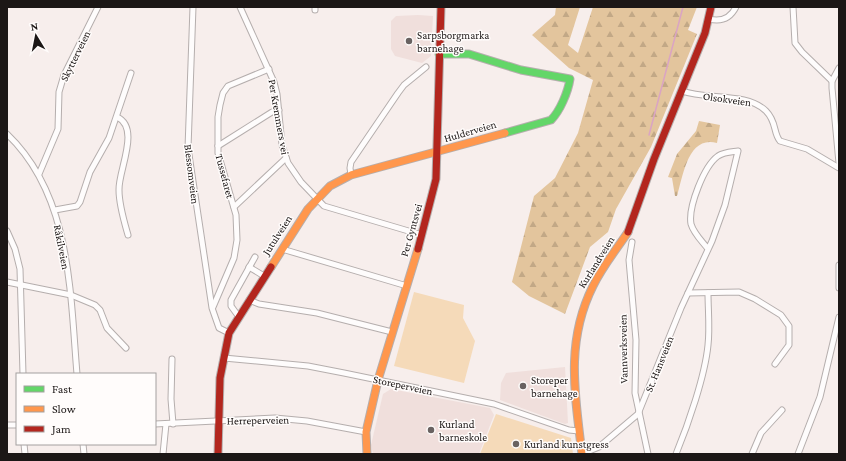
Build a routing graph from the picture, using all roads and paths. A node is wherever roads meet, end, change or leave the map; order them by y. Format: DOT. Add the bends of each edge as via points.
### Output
graph roads {
  1 [pos="98,7"];
  2 [pos="193,7"];
  3 [pos="240,7"];
  4 [pos="440,7"];
  5 [pos="711,7"];
  6 [pos="736,7"];
  7 [pos="793,7"];
  8 [pos="709,19"];
  9 [pos="439,54"];
  10 [pos="426,67"];
  11 [pos="269,68"];
  12 [pos="839,68"];
  13 [pos="131,73"];
  14 [pos="832,81"];
  15 [pos="682,91"];
  16 [pos="279,110"];
  17 [pos="117,117"];
  18 [pos="7,134"];
  19 [pos="218,146"];
  20 [pos="438,152"];
  21 [pos="286,158"];
  22 [pos="839,162"];
  23 [pos="839,168"];
  24 [pos="39,174"];
  25 [pos="351,175"];
  26 [pos="318,199"];
  27 [pos="234,207"];
  28 [pos="55,210"];
  29 [pos="7,231"];
  30 [pos="422,235"];
  31 [pos="128,236"];
  32 [pos="632,242"];
  33 [pos="282,249"];
  34 [pos="708,249"];
  35 [pos="255,257"];
  36 [pos="839,265"];
  37 [pos="250,267"];
  38 [pos="264,276"];
  39 [pos="7,282"];
  40 [pos="22,285"];
  41 [pos="407,286"];
  42 [pos="839,288"];
  43 [pos="688,293"];
  44 [pos="708,293"];
  45 [pos="71,296"];
  46 [pos="249,300"];
  47 [pos="212,308"];
  48 [pos="239,317"];
  49 [pos="839,317"];
  50 [pos="392,332"];
  51 [pos="229,334"];
  52 [pos="126,348"];
  53 [pos="224,358"];
  54 [pos="172,359"];
  55 [pos="775,364"];
  56 [pos="23,373"];
  57 [pos="76,373"];
  58 [pos="378,380"];
  59 [pos="782,410"];
  60 [pos="638,414"];
  61 [pos="219,420"];
  62 [pos="156,424"];
  63 [pos="166,424"];
  64 [pos="173,424"];
  65 [pos="579,431"];
  66 [pos="366,432"];
  67 [pos="163,454"];
  68 [pos="218,454"];
  69 [pos="367,454"];
  70 [pos="582,454"];
  71 [pos="648,454"];
  72 [pos="676,454"];
  73 [pos="752,454"];
  74 [pos="798,454"];
  1 -- 24 [label="street, Skytterveien" via="64,75 59,92 58,129"];
  2 -- 47 [label="street, Blessomveien" via="188,148"];
  3 -- 11 [label="street, Per Kremmers vei"];
  4 -- 9 [label="street, Per Gyntsvei"];
  5 -- 8 [label="street"];
  6 -- 8 [label="street" via="726,18"];
  7 -- 14 [label="street" via="795,43"];
  8 -- 15 [label="street"];
  9 -- 20 [label="street, Per Gyntsvei"];
  9 -- 20 [label="street, Hulderveien" via="469,54 521,70 570,78 569,86 551,120"];
  10 -- 25 [label="street" via="398,93 351,162"];
  11 -- 16 [label="street, Per Kremmers vei" via="276,86"];
  11 -- 19 [label="street, Tussefaret" via="231,84 224,90 218,117"];
  12 -- 14 [label="street"];
  13 -- 17 [label="street"];
  14 -- 22 [label="street"];
  15 -- 23 [label="street, Olsokveien" via="694,95 745,100 756,104 774,121 780,141 807,149"];
  15 -- 65 [label="street, Kurlandveien" via="631,227 593,286 579,322 572,365"];
  16 -- 19 [label="street"];
  16 -- 21 [label="street, Per Kremmers vei" via="281,138"];
  17 -- 28 [label="street" via="107,144 90,172 80,202 77,206"];
  17 -- 31 [label="street" via="125,122 127,128 128,148 118,187"];
  18 -- 24 [label="street, Råkilveien"];
  19 -- 27 [label="street, Tussefaret"];
  20 -- 25 [label="street, Hulderveien"];
  20 -- 30 [label="street, Per Gyntsvei" via="436,179"];
  21 -- 26 [label="street, Per Kremmers vei" via="297,178"];
  21 -- 27 [label="street"];
  24 -- 28 [label="street, Råkilveien"];
  25 -- 26 [label="street, Jutulveien" via="334,182"];
  26 -- 30 [label="street, Per Kremmers vei" via="324,206"];
  26 -- 33 [label="street, Jutulveien" via="301,219"];
  27 -- 47 [label="street, Tussefaret" via="236,249"];
  28 -- 45 [label="street, Råkilveien"];
  29 -- 40 [label="street" via="20,262"];
  30 -- 41 [label="street, Per Gyntsvei"];
  32 -- 60 [label="street, Vannverksveien" via="629,260 636,340 634,382"];
  33 -- 38 [label="street, Jutulveien"];
  33 -- 41 [label="street"];
  34 -- 34 [label="street, St. Hansveien" via="724,205 738,151 723,154 709,165 693,207 693,228"];
  34 -- 43 [label="street, St. Hansveien"];
  35 -- 37 [label="street"];
  36 -- 42 [label="street"];
  37 -- 38 [label="street"];
  37 -- 48 [label="street" via="231,300 232,309"];
  38 -- 46 [label="street, Jutulveien"];
  39 -- 40 [label="street"];
  40 -- 45 [label="street"];
  40 -- 56 [label="street"];
  41 -- 50 [label="street, Per Gyntsvei"];
  43 -- 44 [label="street"];
  43 -- 60 [label="street, St. Hansveien"];
  44 -- 55 [label="street" via="735,291 746,294 784,317 789,326 789,345"];
  44 -- 72 [label="street" via="707,356 690,417"];
  45 -- 52 [label="street" via="98,307 107,328"];
  45 -- 57 [label="street, Råkilveien"];
  46 -- 48 [label="street, Jutulveien"];
  46 -- 50 [label="street" via="259,304 317,313"];
  47 -- 51 [label="street, Blessomveien" via="219,328"];
  48 -- 51 [label="street, Jutulveien"];
  49 -- 74 [label="street" via="820,397"];
  50 -- 58 [label="street, Per Gyntsvei"];
  51 -- 53 [label="street, Jutulveien"];
  53 -- 58 [label="street, Storeperveien" via="308,366"];
  53 -- 61 [label="street, Jutulveien"];
  54 -- 64 [label="street"];
  58 -- 65 [label="street, Storeperveien" via="494,404 569,430"];
  58 -- 66 [label="street, Per Gyntsvei"];
  59 -- 73 [label="street" via="761,433"];
  60 -- 70 [label="street, St. Hansveien" via="599,447"];
  60 -- 71 [label="street, Vannverksveien"];
  61 -- 64 [label="street, Herreperveien"];
  61 -- 66 [label="street, Herreperveien" via="288,419"];
  61 -- 68 [label="street, Jutulveien"];
  62 -- 63 [label="street, Herreperveien"];
  63 -- 64 [label="street, Herreperveien"];
  63 -- 67 [label="street"];
  65 -- 70 [label="street, Kurlandveien"];
  66 -- 69 [label="street, Per Gyntsvei"];
}
